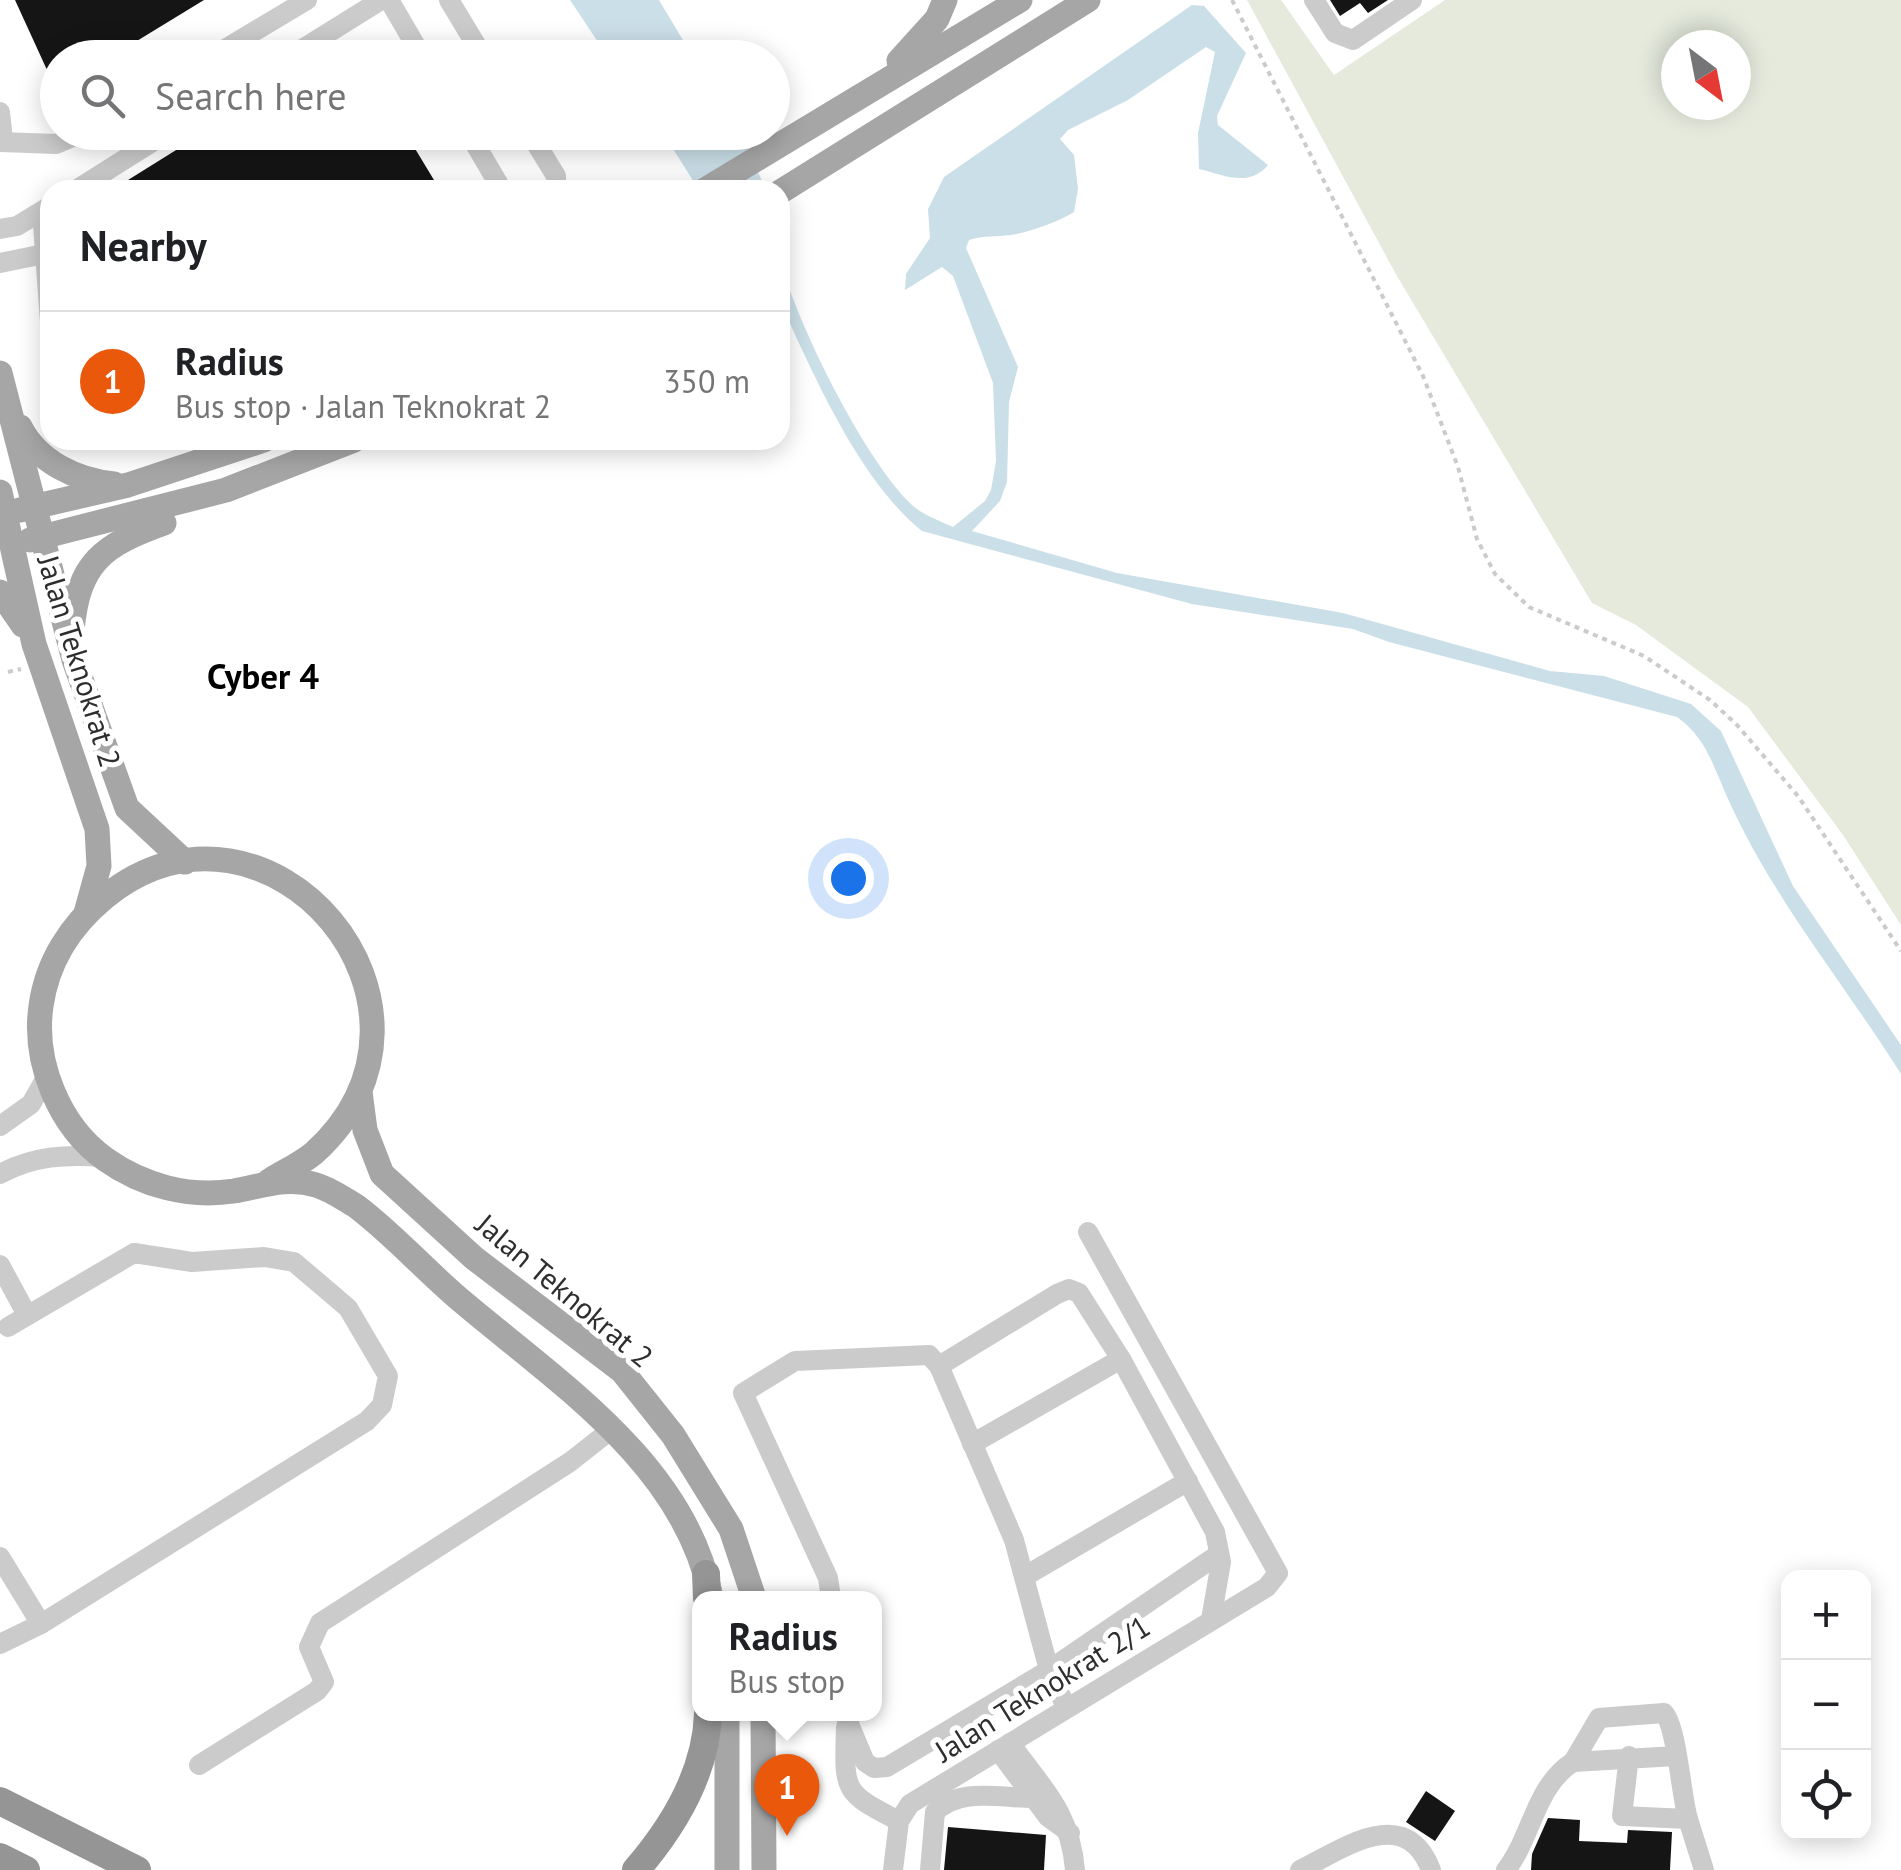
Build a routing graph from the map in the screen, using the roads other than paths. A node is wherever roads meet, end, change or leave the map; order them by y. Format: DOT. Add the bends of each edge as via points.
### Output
graph roads {
  1 [pos="307,0"];
  2 [pos="380,0"];
  3 [pos="389,0"];
  4 [pos="449,0"];
  5 [pos="944,0"];
  6 [pos="1023,0"];
  7 [pos="1314,0"];
  8 [pos="1412,0"];
  9 [pos="1077,3"];
  10 [pos="1045,29"];
  11 [pos="240,40"];
  12 [pos="317,40"];
  13 [pos="412,40"];
  14 [pos="473,40"];
  15 [pos="839,106"];
  16 [pos="0,112"];
  17 [pos="790,136"];
  18 [pos="2,141"];
  19 [pos="40,143"];
  20 [pos="139,150"];
  21 [pos="479,150"];
  22 [pos="540,150"];
  23 [pos="768,150"];
  24 [pos="92,180"];
  25 [pos="496,180"];
  26 [pos="556,180"];
  27 [pos="720,180"];
  28 [pos="790,186"];
  29 [pos="40,212"];
  30 [pos="0,230"];
  31 [pos="0,263"];
  32 [pos="40,265"];
  33 [pos="0,374"];
  34 [pos="7,400"];
  35 [pos="234,450"];
  36 [pos="329,450"];
  37 [pos="240,485"];
  38 [pos="124,486"];
  39 [pos="2,506"];
  40 [pos="35,506"];
  41 [pos="44,538"];
  42 [pos="6,545"];
  43 [pos="0,592"];
  44 [pos="71,646"];
  45 [pos="37,652"];
  46 [pos="185,862"];
  47 [pos="86,913"];
  48 [pos="47,1076"];
  49 [pos="360,1092"];
  50 [pos="0,1126"];
  51 [pos="102,1157"];
  52 [pos="0,1174"];
  53 [pos="269,1181"];
  54 [pos="1088,1232"];
  55 [pos="0,1265"];
  56 [pos="27,1315"];
  57 [pos="8,1326"];
  58 [pos="1121,1359"];
  59 [pos="938,1366"];
  60 [pos="612,1429"];
  61 [pos="972,1444"];
  62 [pos="1188,1481"];
  63 [pos="1219,1554"];
  64 [pos="0,1557"];
  65 [pos="1027,1574"];
  66 [pos="708,1590"];
  67 [pos="752,1591"];
  68 [pos="830,1591"];
  69 [pos="1211,1620"];
  70 [pos="41,1624"];
  71 [pos="0,1644"];
  72 [pos="1049,1670"];
  73 [pos="1066,1707"];
  74 [pos="707,1721"];
  75 [pos="727,1721"];
  76 [pos="763,1721"];
  77 [pos="846,1721"];
  78 [pos="847,1721"];
  79 [pos="1004,1747"];
  80 [pos="1628,1756"];
  81 [pos="1676,1756"];
  82 [pos="1573,1762"];
  83 [pos="200,1765"];
  84 [pos="1032,1798"];
  85 [pos="0,1800"];
  86 [pos="1688,1819"];
  87 [pos="899,1821"];
  88 [pos="54,1824"];
  89 [pos="1072,1834"];
  90 [pos="0,1857"];
  91 [pos="1341,1860"];
  92 [pos="1509,1868"];
  93 [pos="26,1870"];
  94 [pos="137,1870"];
  95 [pos="159,1870"];
  96 [pos="636,1870"];
  97 [pos="727,1870"];
  98 [pos="764,1870"];
  99 [pos="893,1870"];
  100 [pos="930,1870"];
  101 [pos="1075,1870"];
  102 [pos="1300,1870"];
  103 [pos="1431,1870"];
  104 [pos="1704,1870"];
  1 -- 11 [label="street"];
  2 -- 12 [label="street"];
  3 -- 13 [label="street"];
  4 -- 14 [label="street"];
  5 -- 15 [label="main road" via="907,54"];
  6 -- 10 [label="main road"];
  6 -- 15 [label="main road"];
  7 -- 8 [label="street" via="1336,34 1353,40"];
  9 -- 10 [label="main road"];
  10 -- 28 [label="main road"];
  15 -- 17 [label="main road"];
  16 -- 18 [label="street"];
  18 -- 19 [label="street"];
  20 -- 24 [label="street"];
  21 -- 25 [label="street"];
  22 -- 26 [label="street"];
  23 -- 27 [label="main road"];
  29 -- 30 [label="street"];
  31 -- 32 [label="street"];
  33 -- 34 [label="main road"];
  34 -- 38 [label="main road" via="26,439 56,465 89,481"];
  34 -- 40 [label="main road, Jalan Teknokrat 2"];
  35 -- 38 [label="main road"];
  36 -- 37 [label="main road"];
  37 -- 41 [label="main road"];
  37 -- 44 [label="main road" via="104,550 78,596"];
  38 -- 40 [label="main road"];
  39 -- 40 [label="main road"];
  39 -- 42 [label="main road, Jalan Teknokrat 2"];
  40 -- 41 [label="main road, Jalan Teknokrat 2"];
  41 -- 42 [label="main road"];
  41 -- 44 [label="main road, Jalan Teknokrat 2"];
  42 -- 45 [label="main road, Jalan Teknokrat 2"];
  43 -- 45 [label="main road"];
  44 -- 46 [label="main road, Jalan Teknokrat 2" via="127,808"];
  45 -- 47 [label="main road, Jalan Teknokrat 2" via="97,829 99,866"];
  46 -- 47 [label="main road" via="119,886"];
  46 -- 49 [label="main road" via="229,862 272,873 309,895 340,926 361,964 372,1006 372,1050"];
  47 -- 48 [label="main road" via="49,972 41,1024"];
  48 -- 50 [label="street" via="31,1104"];
  48 -- 51 [label="main road" via="78,1134"];
  49 -- 53 [label="main road" via="311,1156"];
  49 -- 67 [label="main road, Jalan Teknokrat 2" via="364,1130 382,1174 474,1258 622,1371 673,1434 731,1529"];
  51 -- 52 [label="street" via="67,1154"];
  51 -- 53 [label="main road" via="165,1188 200,1193"];
  53 -- 60 [label="main road" via="315,1185 356,1206"];
  54 -- 69 [label="street, Jalan Teknokrat 2/1" via="1278,1573 1267,1587"];
  55 -- 56 [label="street"];
  56 -- 57 [label="street"];
  56 -- 70 [label="street" via="134,1253 192,1262 294,1262 348,1308 388,1376 382,1406 367,1421"];
  58 -- 59 [label="street" via="1079,1294 1069,1290"];
  58 -- 61 [label="street"];
  58 -- 62 [label="street"];
  59 -- 61 [label="street"];
  59 -- 68 [label="street" via="925,1354 807,1358 743,1393"];
  60 -- 66 [label="main road" via="676,1509"];
  60 -- 83 [label="street" via="320,1622 309,1647 324,1682 317,1691"];
  61 -- 65 [label="street"];
  62 -- 63 [label="street"];
  62 -- 65 [label="street"];
  63 -- 69 [label="street"];
  63 -- 72 [label="street"];
  64 -- 70 [label="street"];
  65 -- 72 [label="street"];
  69 -- 73 [label="street, Jalan Teknokrat 2/1"];
  70 -- 71 [label="street"];
  72 -- 73 [label="street"];
  72 -- 78 [label="street" via="882,1768 865,1762"];
  73 -- 79 [label="street, Jalan Teknokrat 2/1"];
  74 -- 96 [label="highway" via="700,1763 683,1802"];
  75 -- 97 [label="main road"];
  76 -- 98 [label="main road"];
  77 -- 87 [label="street" via="848,1787 856,1799"];
  79 -- 84 [label="street"];
  79 -- 87 [label="street, Jalan Teknokrat 2/1" via="910,1804"];
  79 -- 89 [label="street" via="1062,1810"];
  80 -- 81 [label="street"];
  80 -- 82 [label="street"];
  80 -- 86 [label="street" via="1622,1816"];
  81 -- 82 [label="street" via="1664,1713 1608,1716 1600,1718"];
  81 -- 86 [label="street"];
  82 -- 92 [label="street" via="1528,1820"];
  84 -- 89 [label="street"];
  84 -- 100 [label="street" via="968,1795 944,1803 935,1812"];
  85 -- 88 [label="highway"];
  86 -- 104 [label="street"];
  87 -- 99 [label="street"];
  88 -- 94 [label="highway"];
  88 -- 95 [label="highway"];
  89 -- 101 [label="street"];
  90 -- 93 [label="highway"];
  91 -- 102 [label="street"];
  91 -- 103 [label="street" via="1366,1835 1394,1834 1414,1844"];
}
